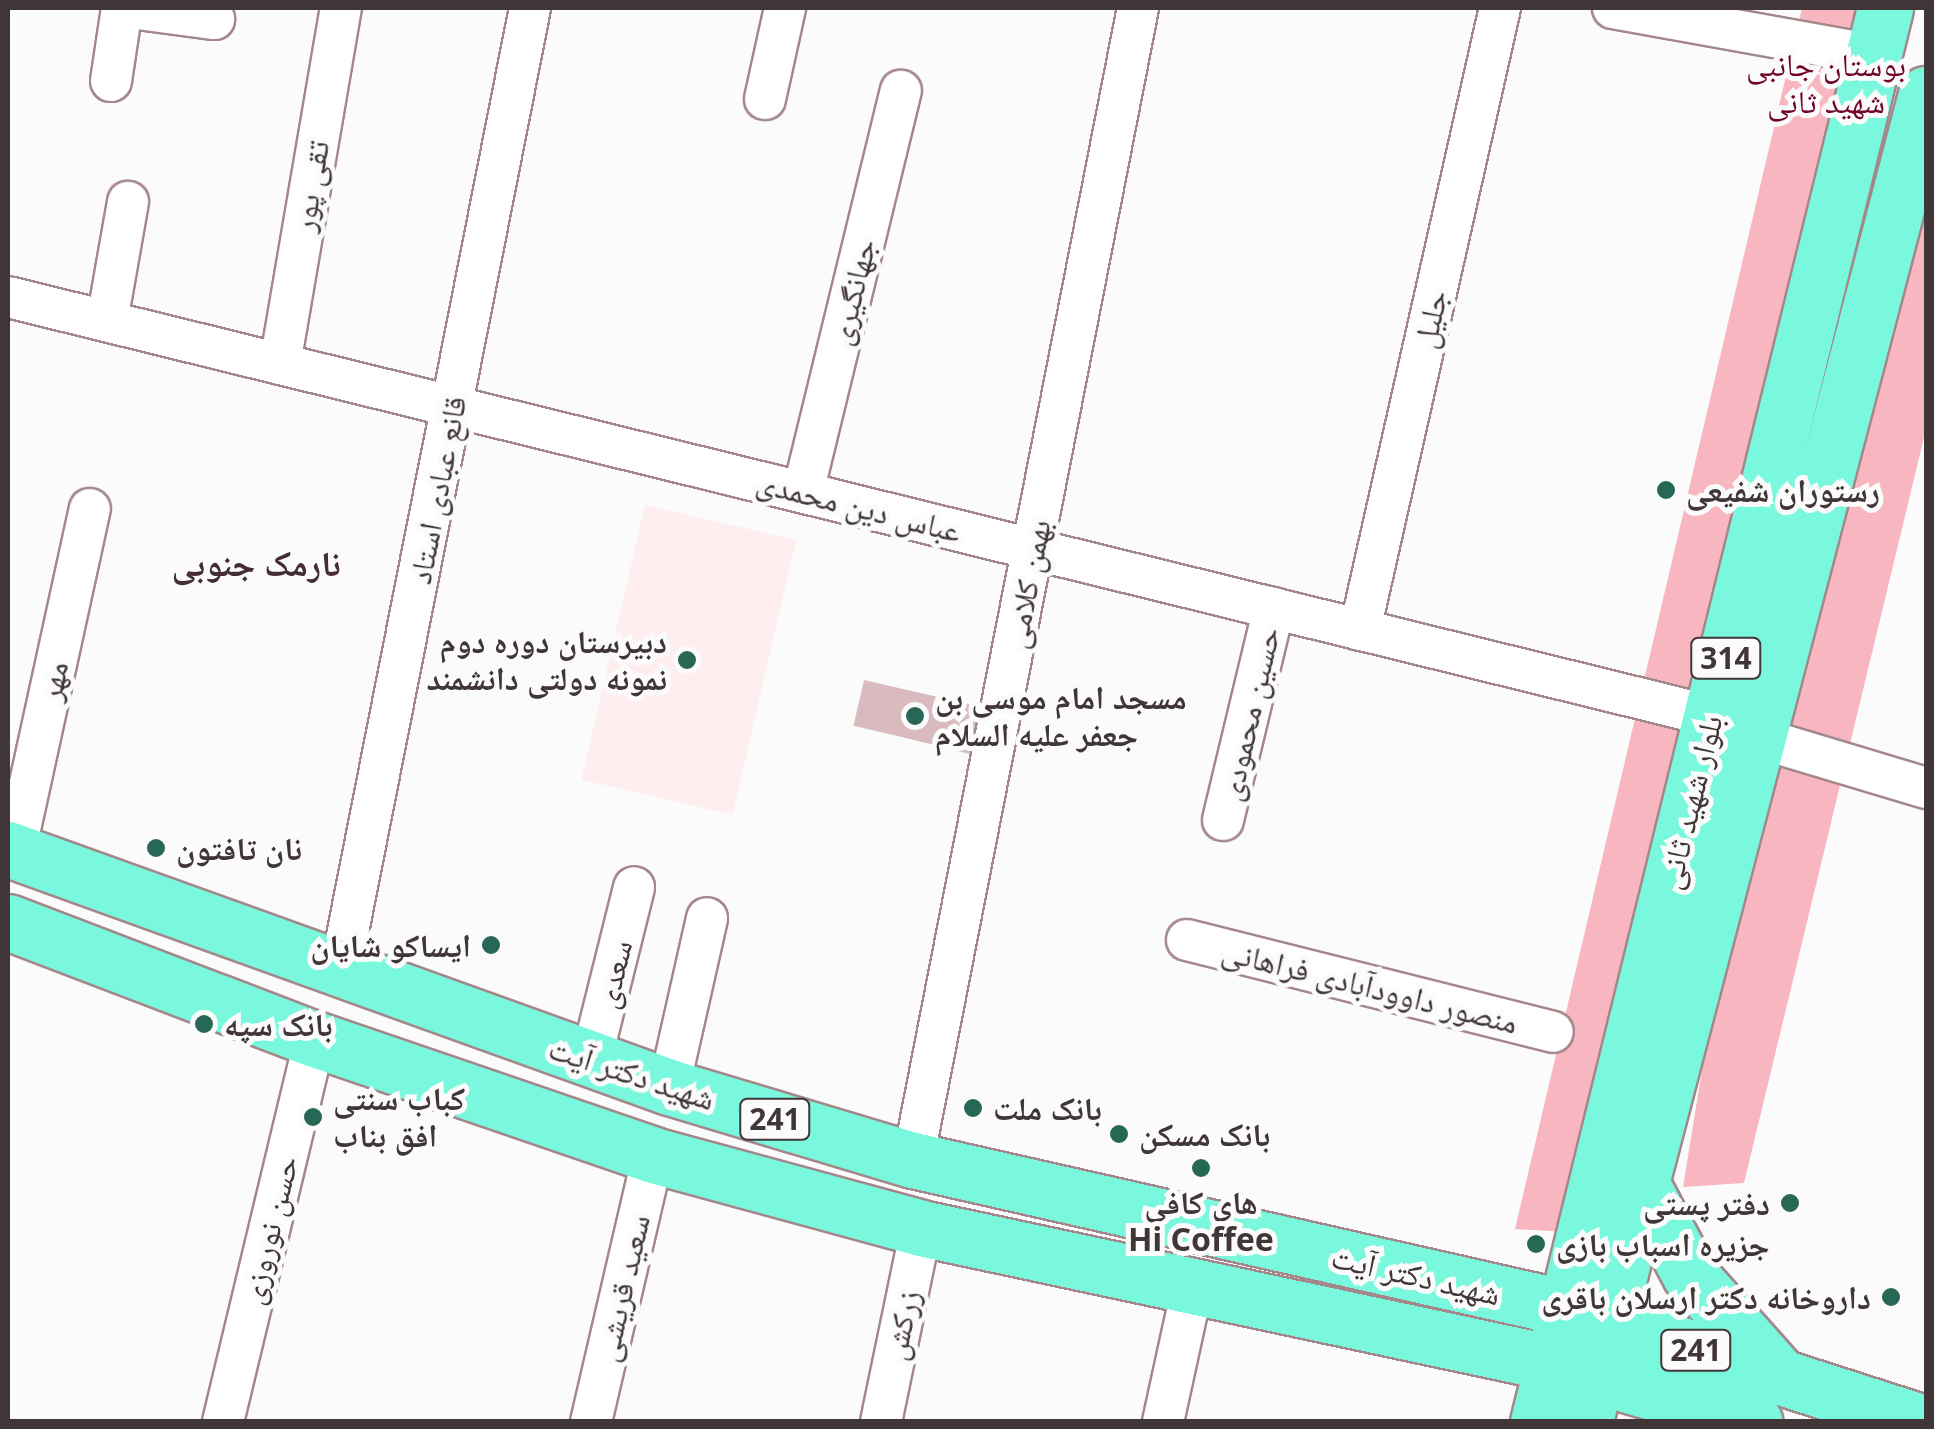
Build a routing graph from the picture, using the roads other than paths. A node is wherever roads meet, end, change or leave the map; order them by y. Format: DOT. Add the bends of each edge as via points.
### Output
graph roads {
  1 [pos="122,8"];
  2 [pos="340,8"];
  3 [pos="530,8"];
  4 [pos="785,8"];
  5 [pos="1138,8"];
  6 [pos="1500,8"];
  7 [pos="1613,8"];
  8 [pos="153,9"];
  9 [pos="214,19"];
  10 [pos="1880,32"];
  11 [pos="111,80"];
  12 [pos="901,91"];
  13 [pos="1926,94"];
  14 [pos="765,99"];
  15 [pos="1918,165"];
  16 [pos="128,202"];
  17 [pos="8,297"];
  18 [pos="107,321"];
  19 [pos="280,364"];
  20 [pos="454,406"];
  21 [pos="802,492"];
  22 [pos="90,509"];
  23 [pos="1034,549"];
  24 [pos="1274,608"];
  25 [pos="1360,630"];
  26 [pos="1734,726"];
  27 [pos="1926,788"];
  28 [pos="1223,820"];
  29 [pos="11,851"];
  30 [pos="634,887"];
  31 [pos="707,918"];
  32 [pos="8,922"];
  33 [pos="1187,940"];
  34 [pos="340,972"];
  35 [pos="1553,1032"];
  36 [pos="315,1039"];
  37 [pos="591,1060"];
  38 [pos="669,1087"];
  39 [pos="654,1154"];
  40 [pos="913,1160"];
  41 [pos="1642,1183"];
  42 [pos="921,1228"];
  43 [pos="1192,1290"];
  44 [pos="1582,1358"];
  45 [pos="1768,1399"];
  46 [pos="223,1422"];
  47 [pos="591,1422"];
  48 [pos="881,1422"];
  49 [pos="1162,1422"];
  50 [pos="1538,1422"];
  51 [pos="1921,1422"];
  1 -- 11 [label="street"];
  2 -- 19 [label="street, تقی پور"];
  3 -- 20 [label="street, قانع عبادی استاد"];
  4 -- 14 [label="street"];
  5 -- 23 [label="street, بهمن کلامی"];
  6 -- 25 [label="street, جلیل"];
  7 -- 10 [label="street"];
  8 -- 9 [label="street"];
  10 -- 26 [label="main road, بلوار شهید ثانی / 314"];
  12 -- 21 [label="street, جهانگیری"];
  13 -- 15 [label="main road, بلوار شهید ثانی / 314"];
  15 -- 26 [label="main road, بلوار شهید ثانی / 314"];
  16 -- 18 [label="street"];
  17 -- 18 [label="street, عباس دین محمدی"];
  18 -- 19 [label="street, عباس دین محمدی"];
  19 -- 20 [label="street, عباس دین محمدی"];
  20 -- 21 [label="street, عباس دین محمدی"];
  20 -- 34 [label="street, قانع عبادی استاد"];
  21 -- 23 [label="street, عباس دین محمدی"];
  22 -- 29 [label="street, مهر"];
  23 -- 24 [label="street, عباس دین محمدی"];
  23 -- 40 [label="street, بهمن کلامی"];
  24 -- 25 [label="street, عباس دین محمدی"];
  24 -- 28 [label="street, حسین محمودی"];
  25 -- 26 [label="street, عباس دین محمدی"];
  26 -- 27 [label="street, عباس دین محمدی"];
  26 -- 41 [label="main road, بلوار شهید ثانی / 314"];
  26 -- 44 [label="main road, بلوار شهید ثانی / 314"];
  29 -- 34 [label="main road, شهید دکتر آیت / 241"];
  30 -- 37 [label="street, سعدی"];
  31 -- 38 [label="street"];
  32 -- 36 [label="main road, شهید دکتر آیت / 241"];
  33 -- 35 [label="street, منصور داوودآبادی فراهانی"];
  34 -- 37 [label="main road, شهید دکتر آیت / 241"];
  36 -- 39 [label="main road, شهید دکتر آیت / 241"];
  36 -- 46 [label="street, حسن نوروزی"];
  37 -- 38 [label="main road, شهید دکتر آیت / 241"];
  38 -- 40 [label="main road, شهید دکتر آیت / 241"];
  39 -- 42 [label="main road, شهید دکتر آیت / 241"];
  39 -- 47 [label="street, سعید قریشی"];
  40 -- 44 [label="main road, شهید دکتر آیت / 241"];
  41 -- 44 [label="main road, بلوار شهید ثانی / 314"];
  41 -- 45 [label="main road" via="1690,1276"];
  42 -- 43 [label="main road, شهید دکتر آیت / 241"];
  42 -- 48 [label="street, زرکش"];
  43 -- 44 [label="main road, شهید دکتر آیت / 241"];
  43 -- 49 [label="street"];
  44 -- 45 [label="main road, شهید دکتر آیت / 241"];
  44 -- 50 [label="main road, بلوار شهید ثانی / 314"];
  45 -- 51 [label="main road, شهید دکتر آیت / 241"];
}
